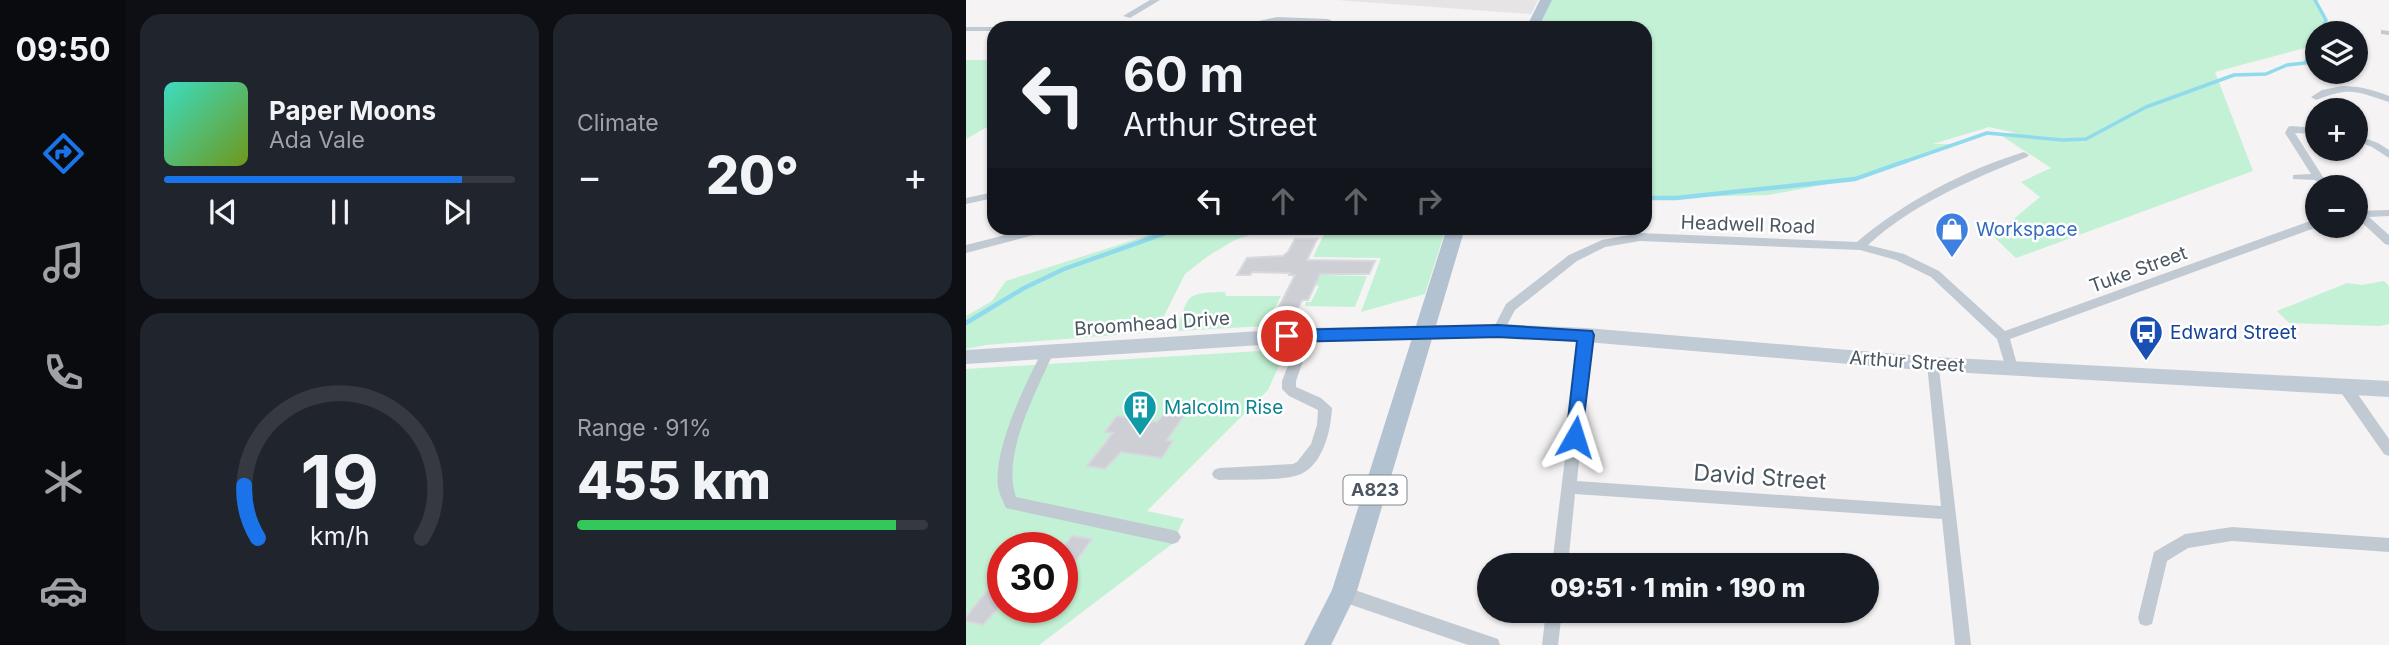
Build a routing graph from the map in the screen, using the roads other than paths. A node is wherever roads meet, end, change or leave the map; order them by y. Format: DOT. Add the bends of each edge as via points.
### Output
graph roads {
  1 [pos="1156,0"];
  2 [pos="1543,5"];
  3 [pos="1341,15"];
  4 [pos="1127,16"];
  5 [pos="1334,21"];
  6 [pos="1535,21"];
  7 [pos="966,29"];
  8 [pos="987,29"];
  9 [pos="2316,97"];
  10 [pos="2389,99"];
  11 [pos="2305,130"];
  12 [pos="2368,142"];
  13 [pos="2024,155"];
  14 [pos="2389,155"];
  15 [pos="2305,157"];
  16 [pos="2297,177"];
  17 [pos="2305,177"];
  18 [pos="987,196"];
  19 [pos="966,201"];
  20 [pos="2389,213"];
  21 [pos="2368,214"];
  22 [pos="2368,223"];
  23 [pos="2305,227"];
  24 [pos="1019,235"];
  25 [pos="1455,235"];
  26 [pos="2389,241"];
  27 [pos="1860,246"];
  28 [pos="966,249"];
  29 [pos="1498,331"];
  30 [pos="1425,332"];
  31 [pos="1306,335"];
  32 [pos="1586,335"];
  33 [pos="2003,337"];
  34 [pos="1048,351"];
  35 [pos="966,357"];
  36 [pos="1933,364"];
  37 [pos="2012,368"];
  38 [pos="2345,387"];
  39 [pos="2389,389"];
  40 [pos="2389,450"];
  41 [pos="1219,474"];
  42 [pos="1569,487"];
  43 [pos="1948,513"];
  44 [pos="1173,537"];
  45 [pos="2389,545"];
  46 [pos="1561,553"];
  47 [pos="1343,594"];
  48 [pos="2146,618"];
  49 [pos="1553,623"];
  50 [pos="1317,645"];
  51 [pos="1492,645"];
  52 [pos="1550,645"];
  53 [pos="1963,645"];
  1 -- 4 [label="street"];
  2 -- 6 [label="main road"];
  3 -- 5 [label="street"];
  7 -- 8 [label="street"];
  9 -- 10 [label="street" via="2344,87"];
  11 -- 15 [label="street" via="2291,129 2290,134"];
  12 -- 14 [label="street"];
  13 -- 27 [label="street" via="1947,186 1880,226"];
  16 -- 17 [label="street"];
  18 -- 19 [label="street"];
  20 -- 21 [label="street"];
  22 -- 26 [label="street"];
  23 -- 33 [label="street, Tuke Street"];
  24 -- 28 [label="street"];
  25 -- 30 [label="main road, A823"];
  27 -- 29 [label="street, Headwell Road" via="1640,237 1602,244 1573,258 1510,307"];
  27 -- 33 [label="street, Headwell Road" via="1900,257 1935,274"];
  29 -- 30 [label="street, Arthur Street"];
  29 -- 32 [label="street, Arthur Street"];
  30 -- 31 [label="street, Broomhead Drive"];
  30 -- 47 [label="main road, A823"];
  31 -- 34 [label="street, Broomhead Drive"];
  31 -- 41 [label="street" via="1289,389 1325,408 1311,460 1296,470"];
  32 -- 36 [label="street, Arthur Street"];
  32 -- 42 [label="street"];
  33 -- 37 [label="street"];
  34 -- 35 [label="street, Broomhead Drive"];
  34 -- 44 [label="street" via="1003,474 1004,492 1011,503"];
  36 -- 37 [label="street, Arthur Street"];
  36 -- 43 [label="street"];
  37 -- 38 [label="street, Arthur Street"];
  38 -- 39 [label="street, Arthur Street"];
  38 -- 40 [label="street"];
  42 -- 43 [label="street, David Street"];
  42 -- 46 [label="street"];
  43 -- 53 [label="street"];
  45 -- 48 [label="street" via="2232,534 2185,541 2160,558"];
  47 -- 50 [label="main road, A823"];
  47 -- 51 [label="street"];
  49 -- 52 [label="street"];
}
